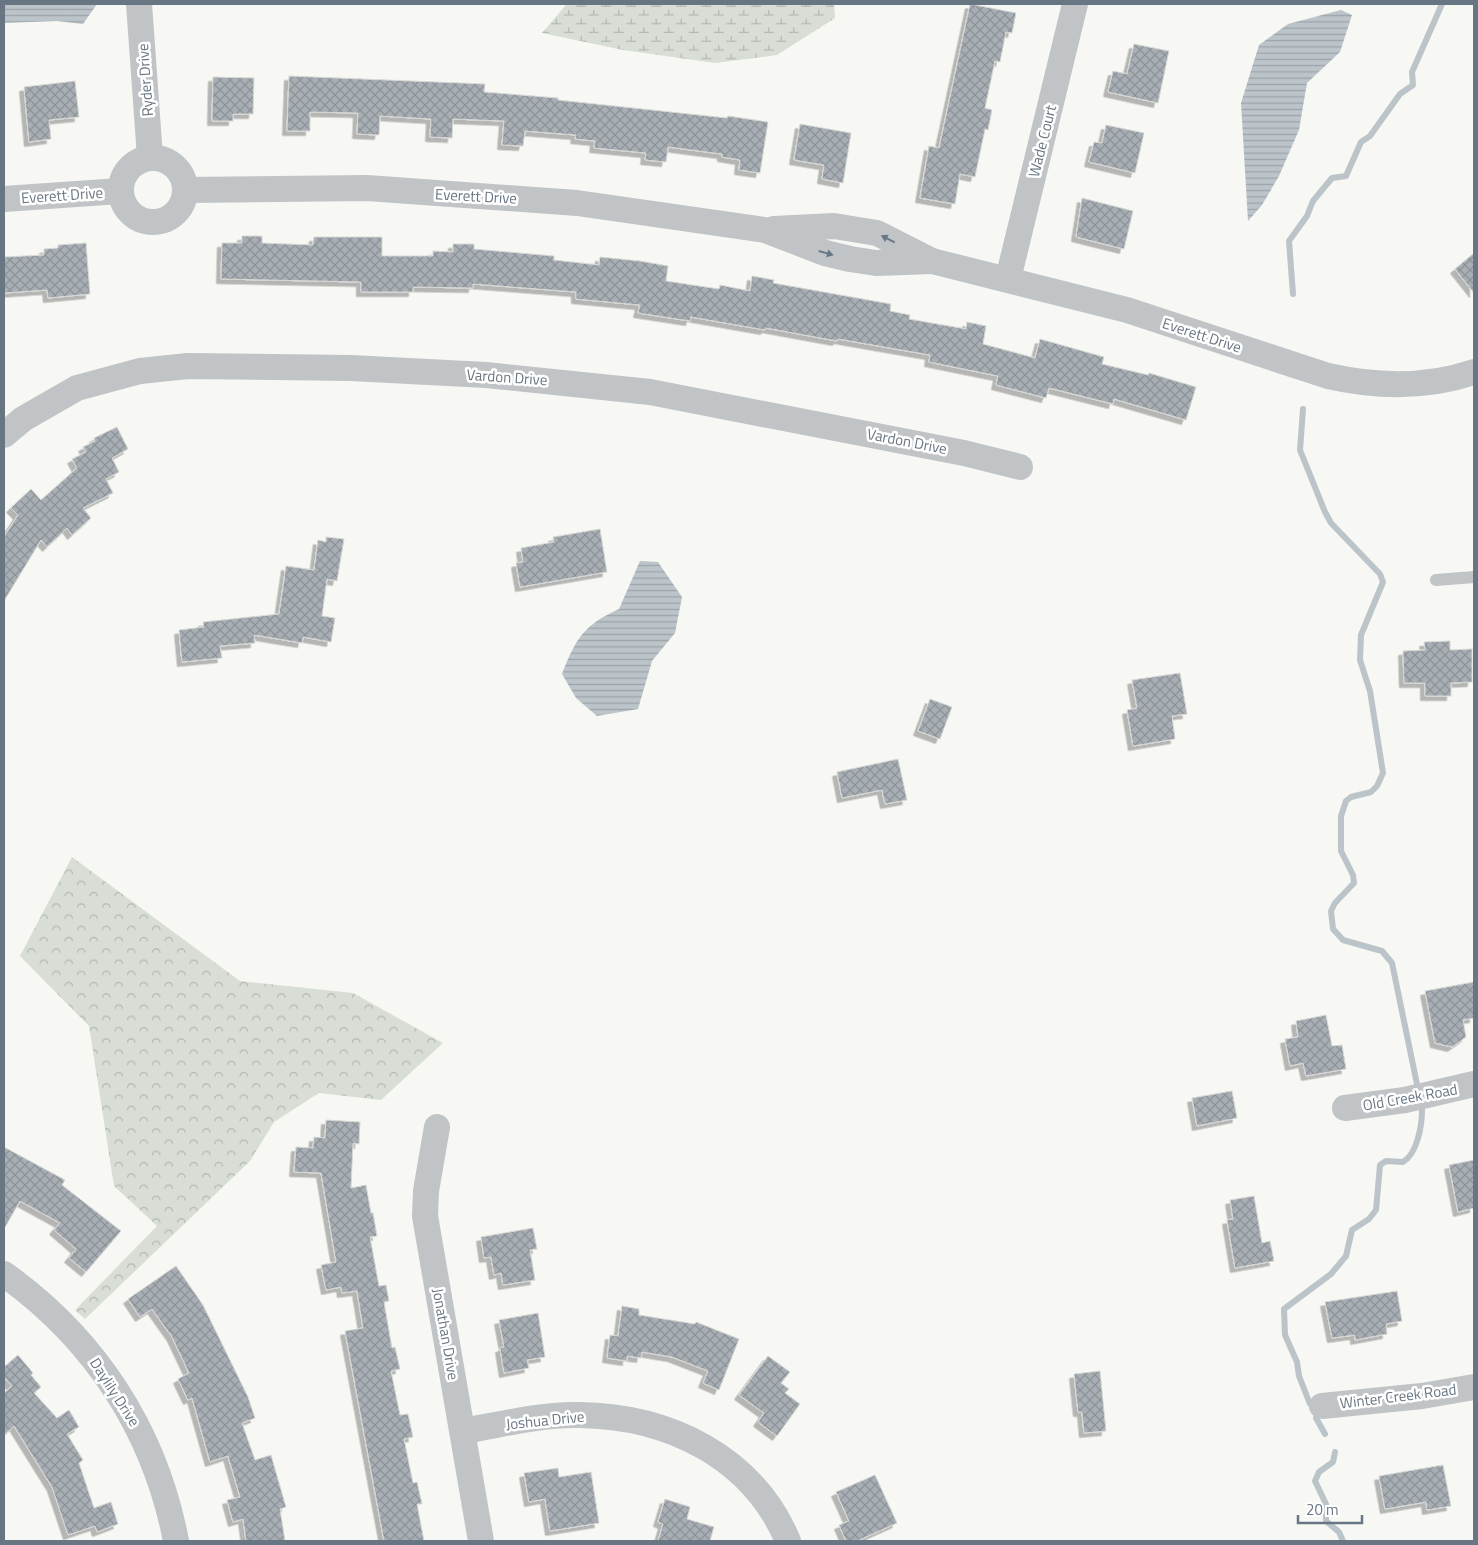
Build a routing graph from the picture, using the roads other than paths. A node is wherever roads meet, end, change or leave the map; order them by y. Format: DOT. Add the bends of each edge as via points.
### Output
graph roads {
  1 [pos="139,4"];
  2 [pos="1075,4"];
  3 [pos="150,157"];
  4 [pos="186,190"];
  5 [pos="120,191"];
  6 [pos="4,198"];
  7 [pos="1008,279"];
  8 [pos="1474,372"];
  9 [pos="4,435"];
  10 [pos="1020,467"];
  11 [pos="1474,577"];
  12 [pos="1436,580"];
  13 [pos="1474,1084"];
  14 [pos="1345,1108"];
  15 [pos="437,1127"];
  16 [pos="4,1274"];
  17 [pos="1474,1387"];
  18 [pos="1322,1406"];
  19 [pos="462,1431"];
  20 [pos="176,1541"];
  21 [pos="482,1541"];
  22 [pos="788,1541"];
  1 -- 3 [label="street, Ryder Drive"];
  2 -- 7 [label="street, Wade Court"];
  3 -- 4 [label="street" via="170,162 179,170"];
  3 -- 5 [label="street" via="132,165 125,173"];
  4 -- 5 [label="street" via="184,202 178,210 158,222 145,222 129,213"];
  4 -- 7 [label="street, Everett Drive" via="367,188 644,211 764,230 834,226 877,233 932,261"];
  5 -- 6 [label="street, Everett Drive"];
  7 -- 8 [label="street, Everett Drive" via="1127,310 1350,381 1410,384"];
  9 -- 10 [label="street, Vardon Drive" via="23,418 77,388 140,371 188,366 351,368 486,375 650,392 956,451"];
  11 -- 12 [label="lane"];
  13 -- 14 [label="street, Old Creek Road" via="1405,1100"];
  15 -- 19 [label="street, Jonathan Drive" via="425,1216"];
  16 -- 20 [label="street, Daylily Drive" via="66,1325 118,1390 157,1470"];
  17 -- 18 [label="street, Winter Creek Road"];
  19 -- 21 [label="street, Jonathan Drive"];
  19 -- 22 [label="street, Joshua Drive" via="578,1415 612,1417 673,1432 704,1446 735,1469 771,1510"];
}
